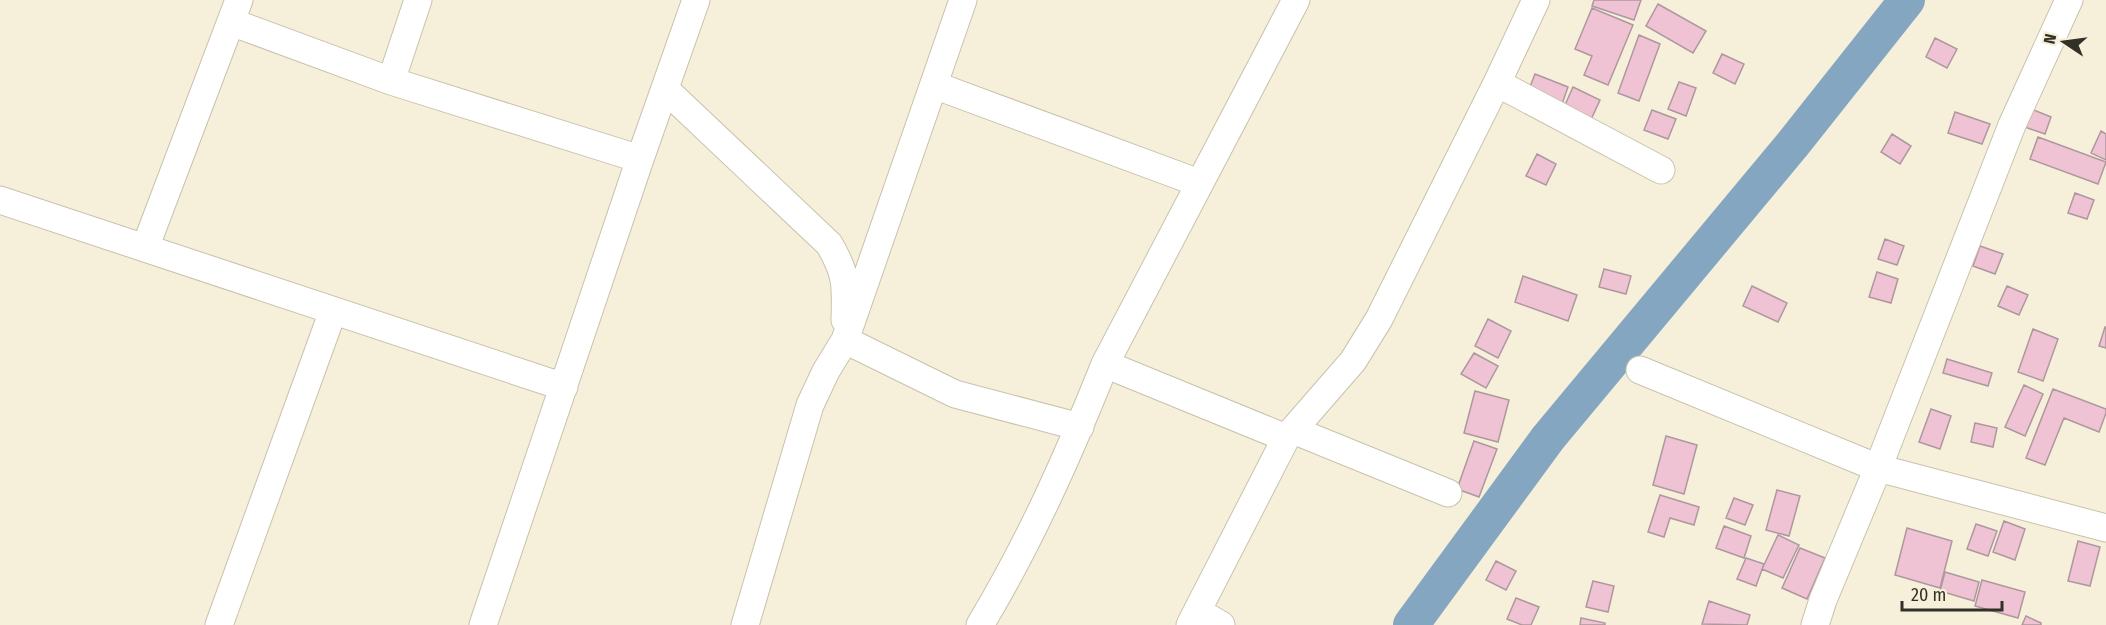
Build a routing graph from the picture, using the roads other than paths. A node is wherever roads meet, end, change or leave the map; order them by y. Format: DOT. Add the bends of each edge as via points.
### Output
graph roads {
  1 [pos="418,0"];
  2 [pos="696,0"];
  3 [pos="963,0"];
  4 [pos="1296,0"];
  5 [pos="1536,0"];
  6 [pos="2069,0"];
  7 [pos="235,11"];
  8 [pos="391,81"];
  9 [pos="1497,83"];
  10 [pos="934,85"];
  11 [pos="666,89"];
  12 [pos="640,159"];
  13 [pos="1660,170"];
  14 [pos="1199,183"];
  15 [pos="0,200"];
  16 [pos="145,248"];
  17 [pos="333,311"];
  18 [pos="845,340"];
  19 [pos="1105,364"];
  20 [pos="1640,370"];
  21 [pos="564,387"];
  22 [pos="1080,427"];
  23 [pos="1290,434"];
  24 [pos="1878,468"];
  25 [pos="1448,493"];
  26 [pos="2106,528"];
  27 [pos="1193,618"];
  28 [pos="219,625"];
  29 [pos="483,625"];
  30 [pos="745,625"];
  31 [pos="980,625"];
  32 [pos="1221,625"];
  33 [pos="1815,625"];
  1 -- 8 [label="street"];
  2 -- 11 [label="street"];
  3 -- 10 [label="street"];
  4 -- 14 [label="street"];
  5 -- 9 [label="street"];
  6 -- 24 [label="street" via="2012,125"];
  7 -- 8 [label="street"];
  7 -- 16 [label="street"];
  8 -- 12 [label="street"];
  9 -- 13 [label="street"];
  9 -- 23 [label="street" via="1379,320 1353,361"];
  10 -- 14 [label="street"];
  10 -- 18 [label="street"];
  11 -- 12 [label="street"];
  11 -- 18 [label="street" via="829,244 841,264 846,287"];
  12 -- 21 [label="street"];
  14 -- 19 [label="street"];
  15 -- 16 [label="street"];
  16 -- 17 [label="street"];
  17 -- 21 [label="street"];
  17 -- 28 [label="street"];
  18 -- 22 [label="street" via="955,394"];
  18 -- 30 [label="street" via="810,405"];
  19 -- 22 [label="street"];
  19 -- 23 [label="street"];
  20 -- 24 [label="street"];
  21 -- 29 [label="street"];
  22 -- 31 [label="street" via="1022,551"];
  23 -- 25 [label="street"];
  23 -- 27 [label="street"];
  24 -- 26 [label="street"];
  24 -- 33 [label="street"];
  27 -- 32 [label="street"];
}
